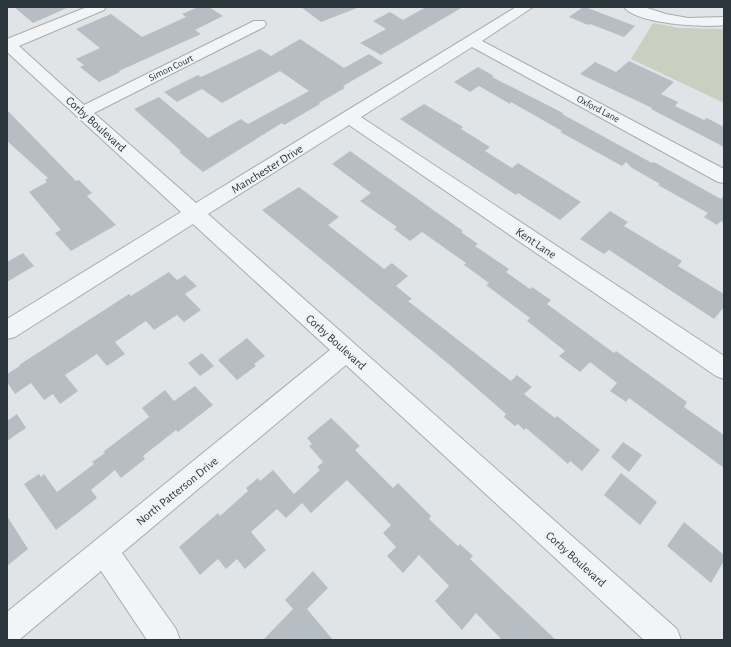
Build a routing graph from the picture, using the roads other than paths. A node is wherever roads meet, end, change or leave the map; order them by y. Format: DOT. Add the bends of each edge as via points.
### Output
graph roads {
  1 [pos="99,7"];
  2 [pos="526,7"];
  3 [pos="631,7"];
  4 [pos="724,21"];
  5 [pos="260,24"];
  6 [pos="471,41"];
  7 [pos="8,45"];
  8 [pos="83,112"];
  9 [pos="349,118"];
  10 [pos="724,177"];
  11 [pos="194,213"];
  12 [pos="7,330"];
  13 [pos="346,351"];
  14 [pos="724,369"];
  15 [pos="104,551"];
  16 [pos="7,631"];
  17 [pos="165,640"];
  18 [pos="666,640"];
  1 -- 7 [label="street"];
  2 -- 6 [label="street, Manchester Drive"];
  3 -- 4 [label="street" via="675,20 704,23"];
  5 -- 8 [label="street, Simon Court"];
  6 -- 9 [label="street, Manchester Drive"];
  6 -- 10 [label="street, Oxford Lane"];
  7 -- 8 [label="street, Corby Boulevard"];
  8 -- 11 [label="street, Corby Boulevard"];
  9 -- 11 [label="street, Manchester Drive"];
  9 -- 14 [label="street, Kent Lane"];
  11 -- 12 [label="street, Manchester Drive"];
  11 -- 13 [label="street, Corby Boulevard"];
  13 -- 15 [label="street, North Patterson Drive"];
  13 -- 18 [label="street, Corby Boulevard"];
  15 -- 16 [label="street, North Patterson Drive"];
  15 -- 17 [label="street"];
}
